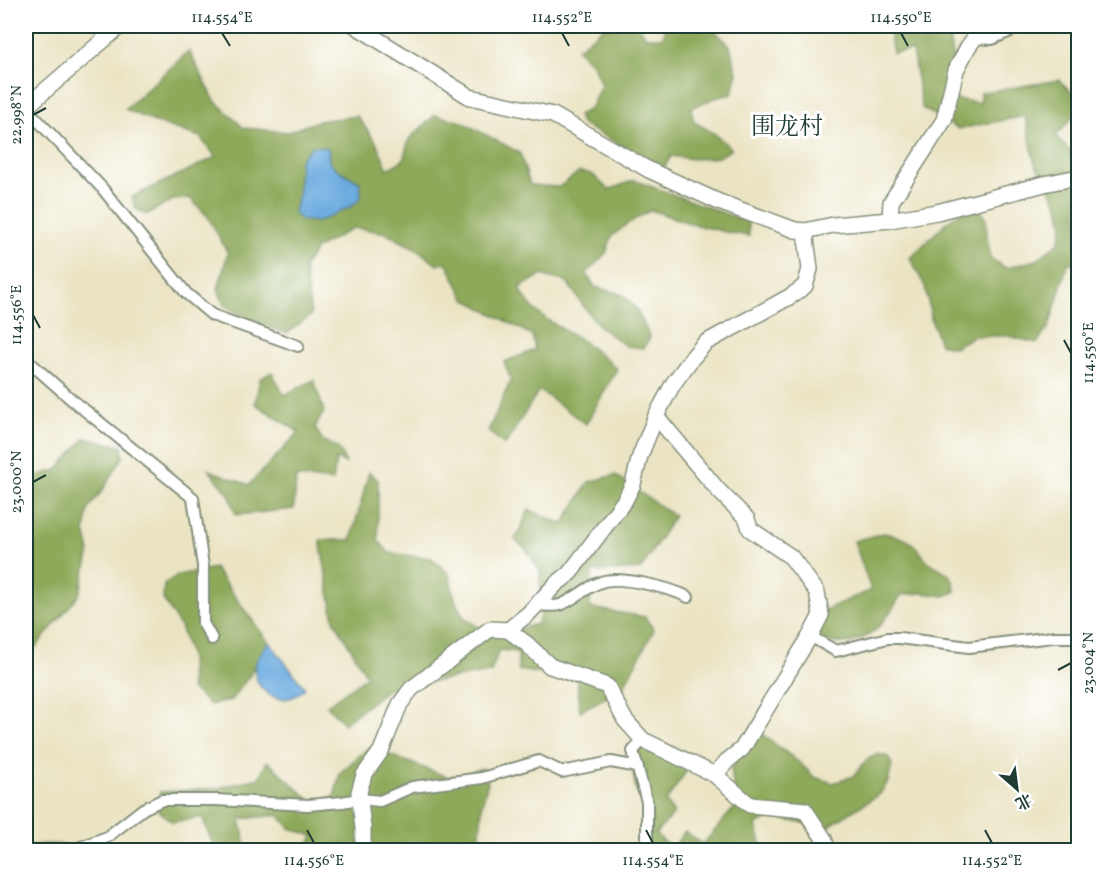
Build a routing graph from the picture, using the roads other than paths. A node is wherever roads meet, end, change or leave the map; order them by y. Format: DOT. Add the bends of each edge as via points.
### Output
graph roads {
  1 [pos="120,26"];
  2 [pos="356,26"];
  3 [pos="1022,26"];
  4 [pos="978,32"];
  5 [pos="26,107"];
  6 [pos="1078,177"];
  7 [pos="890,220"];
  8 [pos="805,231"];
  9 [pos="298,346"];
  10 [pos="26,359"];
  11 [pos="656,416"];
  12 [pos="688,597"];
  13 [pos="536,605"];
  14 [pos="508,630"];
  15 [pos="810,636"];
  16 [pos="1078,637"];
  17 [pos="212,639"];
  18 [pos="643,740"];
  19 [pos="638,767"];
  20 [pos="715,776"];
  21 [pos="359,796"];
  22 [pos="73,850"];
  23 [pos="363,850"];
  24 [pos="645,850"];
  25 [pos="828,850"];
  1 -- 5 [label="street"];
  2 -- 8 [label="street" via="470,97 552,115 649,170 719,202"];
  3 -- 4 [label="street" via="992,39"];
  4 -- 7 [label="street" via="956,70 944,120 891,202"];
  5 -- 9 [label="street" via="102,188 186,293 212,315"];
  6 -- 7 [label="street"];
  7 -- 8 [label="street"];
  8 -- 11 [label="street" via="810,268 805,286 705,343 673,384"];
  10 -- 17 [label="street" via="193,498 203,566 203,623"];
  11 -- 13 [label="street" via="625,500 569,574"];
  11 -- 15 [label="street" via="747,519 750,529 791,557 817,592 820,615"];
  12 -- 13 [label="street" via="622,580 602,581 560,605"];
  13 -- 14 [label="street"];
  14 -- 18 [label="street" via="550,666 607,686 625,720"];
  14 -- 21 [label="street" via="490,629 411,689 400,704 381,751 364,775"];
  15 -- 16 [label="street" via="836,651 888,638 969,647"];
  15 -- 20 [label="street" via="742,749"];
  18 -- 19 [label="street" via="633,752"];
  18 -- 20 [label="street"];
  19 -- 21 [label="street" via="611,762 562,772 539,761 482,778 412,788 380,801"];
  19 -- 24 [label="street" via="647,802"];
  20 -- 25 [label="street" via="750,805 805,810"];
  21 -- 22 [label="street" via="308,805 162,800 143,809 107,837"];
  21 -- 23 [label="street"];
}
